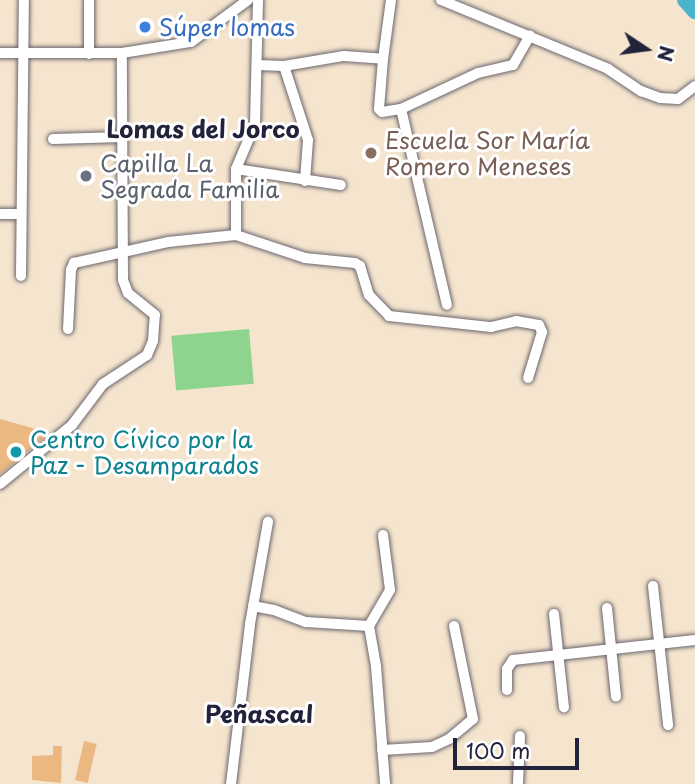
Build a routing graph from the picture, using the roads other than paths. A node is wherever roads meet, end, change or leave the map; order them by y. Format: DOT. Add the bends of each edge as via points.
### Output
graph roads {
  1 [pos="24,0"];
  2 [pos="89,0"];
  3 [pos="248,0"];
  4 [pos="258,0"];
  5 [pos="391,0"];
  6 [pos="441,0"];
  7 [pos="530,36"];
  8 [pos="0,53"];
  9 [pos="122,53"];
  10 [pos="23,54"];
  11 [pos="89,54"];
  12 [pos="383,59"];
  13 [pos="257,65"];
  14 [pos="284,66"];
  15 [pos="695,86"];
  16 [pos="401,109"];
  17 [pos="123,136"];
  18 [pos="53,139"];
  19 [pos="236,169"];
  20 [pos="305,181"];
  21 [pos="341,185"];
  22 [pos="0,214"];
  23 [pos="21,214"];
  24 [pos="236,235"];
  25 [pos="125,253"];
  26 [pos="21,276"];
  27 [pos="447,305"];
  28 [pos="68,329"];
  29 [pos="528,378"];
  30 [pos="0,484"];
  31 [pos="268,523"];
  32 [pos="383,535"];
  33 [pos="653,586"];
  34 [pos="253,607"];
  35 [pos="607,608"];
  36 [pos="554,614"];
  37 [pos="369,626"];
  38 [pos="454,626"];
  39 [pos="695,640"];
  40 [pos="661,643"];
  41 [pos="610,648"];
  42 [pos="558,654"];
  43 [pos="507,690"];
  44 [pos="616,697"];
  45 [pos="564,707"];
  46 [pos="668,726"];
  47 [pos="520,736"];
  48 [pos="382,750"];
  49 [pos="231,784"];
  50 [pos="384,784"];
  51 [pos="519,784"];
  1 -- 10 [label="street"];
  2 -- 11 [label="street"];
  3 -- 9 [label="street" via="191,42"];
  4 -- 13 [label="street"];
  5 -- 12 [label="street"];
  6 -- 7 [label="street"];
  7 -- 15 [label="street" via="608,69 660,98 678,99"];
  7 -- 16 [label="street" via="513,65 478,73"];
  8 -- 10 [label="street"];
  9 -- 11 [label="street"];
  9 -- 17 [label="street"];
  10 -- 11 [label="street"];
  10 -- 23 [label="street"];
  12 -- 14 [label="street" via="344,56"];
  12 -- 16 [label="street" via="379,109 386,113"];
  13 -- 14 [label="street"];
  13 -- 19 [label="street" via="255,124"];
  14 -- 20 [label="street" via="308,139"];
  16 -- 27 [label="street"];
  17 -- 18 [label="street"];
  17 -- 25 [label="street"];
  19 -- 20 [label="street"];
  19 -- 24 [label="street"];
  20 -- 21 [label="street"];
  22 -- 23 [label="street"];
  23 -- 26 [label="street"];
  24 -- 25 [label="street" via="168,242"];
  24 -- 29 [label="street" via="305,258 355,263 369,295 389,316 491,327 516,321 539,325"];
  25 -- 28 [label="street" via="74,263"];
  25 -- 30 [label="street" via="123,280 128,293 155,315 151,348 103,384 72,425"];
  31 -- 34 [label="street"];
  32 -- 37 [label="street" via="390,590"];
  33 -- 40 [label="street"];
  34 -- 37 [label="street" via="306,622"];
  34 -- 49 [label="street"];
  35 -- 41 [label="street"];
  36 -- 42 [label="street"];
  37 -- 48 [label="street"];
  38 -- 48 [label="street" via="473,719 432,747"];
  39 -- 40 [label="street"];
  40 -- 41 [label="street"];
  40 -- 46 [label="street"];
  41 -- 42 [label="street"];
  41 -- 44 [label="street"];
  42 -- 43 [label="street" via="513,660 507,669"];
  42 -- 45 [label="street"];
  47 -- 51 [label="street"];
  48 -- 50 [label="street"];
}
